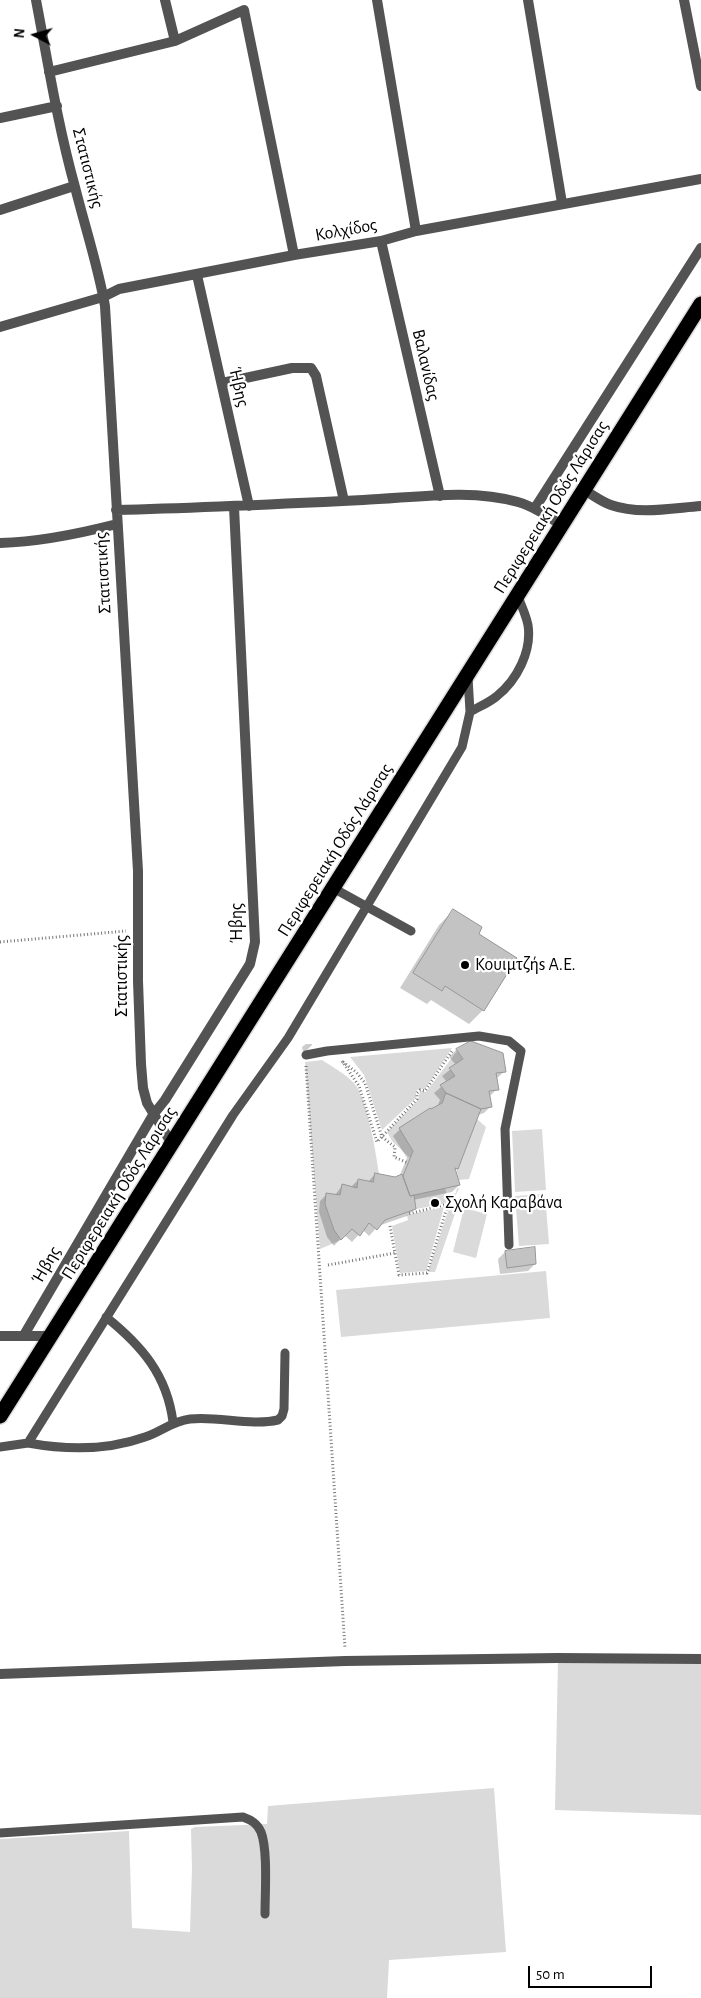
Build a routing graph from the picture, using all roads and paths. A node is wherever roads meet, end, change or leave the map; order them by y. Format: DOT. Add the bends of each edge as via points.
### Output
graph roads {
  1 [pos="36,0"];
  2 [pos="165,0"];
  3 [pos="377,0"];
  4 [pos="528,0"];
  5 [pos="684,0"];
  6 [pos="175,41"];
  7 [pos="49,72"];
  8 [pos="701,86"];
  9 [pos="57,106"];
  10 [pos="0,118"];
  11 [pos="701,179"];
  12 [pos="74,186"];
  13 [pos="562,203"];
  14 [pos="0,210"];
  15 [pos="416,231"];
  16 [pos="381,241"];
  17 [pos="701,248"];
  18 [pos="294,255"];
  19 [pos="197,275"];
  20 [pos="104,297"];
  21 [pos="701,304"];
  22 [pos="0,327"];
  23 [pos="222,383"];
  24 [pos="584,490"];
  25 [pos="440,496"];
  26 [pos="344,501"];
  27 [pos="250,506"];
  28 [pos="701,506"];
  29 [pos="234,507"];
  30 [pos="535,508"];
  31 [pos="116,510"];
  32 [pos="116,524"];
  33 [pos="562,525"];
  34 [pos="0,543"];
  35 [pos="517,595"];
  36 [pos="468,674"];
  37 [pos="470,712"];
  38 [pos="333,888"];
  39 [pos="366,907"];
  40 [pos="138,930"];
  41 [pos="411,931"];
  42 [pos="0,942"];
  43 [pos="461,1038"];
  44 [pos="306,1055"];
  45 [pos="153,1115"];
  46 [pos="382,1136"];
  47 [pos="172,1144"];
  48 [pos="408,1163"];
  49 [pos="408,1214"];
  50 [pos="390,1226"];
  51 [pos="509,1245"];
  52 [pos="395,1253"];
  53 [pos="328,1265"];
  54 [pos="106,1317"];
  55 [pos="24,1335"];
  56 [pos="0,1336"];
  57 [pos="51,1336"];
  58 [pos="285,1353"];
  59 [pos="0,1416"];
  60 [pos="173,1422"];
  61 [pos="28,1443"];
  62 [pos="0,1447"];
  63 [pos="701,1659"];
  64 [pos="345,1661"];
  65 [pos="0,1674"];
  66 [pos="0,1833"];
  67 [pos="265,1914"];
  1 -- 7 [label="street, Στατιστικής"];
  2 -- 6 [label="street"];
  3 -- 15 [label="street"];
  4 -- 13 [label="street"];
  5 -- 8 [label="street"];
  6 -- 7 [label="street"];
  6 -- 18 [label="street" via="244,10"];
  7 -- 9 [label="street, Στατιστικής"];
  9 -- 10 [label="street"];
  9 -- 12 [label="street, Στατιστικής"];
  11 -- 13 [label="street, Κολχίδος"];
  12 -- 14 [label="street"];
  12 -- 20 [label="street, Στατιστικής"];
  13 -- 15 [label="street, Κολχίδος"];
  15 -- 16 [label="street, Κολχίδος"];
  16 -- 18 [label="street, Κολχίδος"];
  16 -- 25 [label="street, Βαλανίδας"];
  17 -- 30 [label="street"];
  18 -- 19 [label="street, Κολχίδος"];
  19 -- 20 [label="street, Κολχίδος" via="119,289"];
  19 -- 23 [label="street, Ήβης"];
  20 -- 22 [label="street, Κολχίδος"];
  20 -- 31 [label="street, Στατιστικής"];
  21 -- 24 [label="highway, Περιφερειακή Οδός Λάρισας"];
  23 -- 26 [label="street" via="292,368 311,368 316,376"];
  23 -- 27 [label="street, Ήβης"];
  24 -- 28 [label="street" via="609,505 635,510"];
  24 -- 33 [label="highway, Περιφερειακή Οδός Λάρισας"];
  25 -- 26 [label="street"];
  25 -- 30 [label="street" via="500,498"];
  26 -- 27 [label="street"];
  27 -- 29 [label="street"];
  29 -- 31 [label="street"];
  29 -- 45 [label="street, Ήβης" via="255,942 250,964"];
  30 -- 33 [label="street"];
  31 -- 32 [label="street, Στατιστικής"];
  32 -- 34 [label="street" via="53,538"];
  32 -- 40 [label="street, Στατιστικής" via="138,872"];
  33 -- 35 [label="highway, Περιφερειακή Οδός Λάρισας"];
  35 -- 36 [label="highway, Περιφερειακή Οδός Λάρισας"];
  35 -- 37 [label="lane" via="528,624 524,660 506,688"];
  36 -- 37 [label="lane"];
  36 -- 38 [label="highway, Περιφερειακή Οδός Λάρισας"];
  37 -- 39 [label="lane" via="462,747"];
  38 -- 39 [label="lane"];
  38 -- 47 [label="highway, Περιφερειακή Οδός Λάρισας"];
  39 -- 41 [label="lane"];
  39 -- 54 [label="lane" via="288,1038 233,1115"];
  40 -- 42 [label="path"];
  40 -- 45 [label="street, Στατιστικής" via="141,1064 143,1088"];
  43 -- 44 [label="lane"];
  43 -- 46 [label="path" via="425,1091 417,1092 417,1099"];
  43 -- 51 [label="lane" via="478,1036 508,1041 521,1051 505,1129"];
  44 -- 64 [label="path"];
  45 -- 47 [label="street, Στατιστικής"];
  45 -- 55 [label="street, Ήβης"];
  46 -- 46 [label="path" via="377,1142 359,1086 341,1060 364,1083"];
  46 -- 48 [label="path" via="396,1147 394,1157"];
  47 -- 57 [label="highway, Περιφερειακή Οδός Λάρισας"];
  49 -- 52 [label="path" via="448,1204 427,1273 399,1275"];
  50 -- 52 [label="path"];
  52 -- 53 [label="path"];
  54 -- 60 [label="lane" via="130,1336 151,1362 171,1401"];
  54 -- 61 [label="lane"];
  55 -- 56 [label="street"];
  55 -- 57 [label="street"];
  57 -- 59 [label="highway, Περιφερειακή Οδός Λάρισας"];
  58 -- 60 [label="lane" via="284,1409 278,1420 190,1419"];
  60 -- 61 [label="lane" via="152,1435 102,1447 66,1448"];
  61 -- 62 [label="lane"];
  63 -- 64 [label="street"];
  64 -- 65 [label="street"];
  66 -- 67 [label="lane" via="243,1817 257,1826 264,1845"];
}
